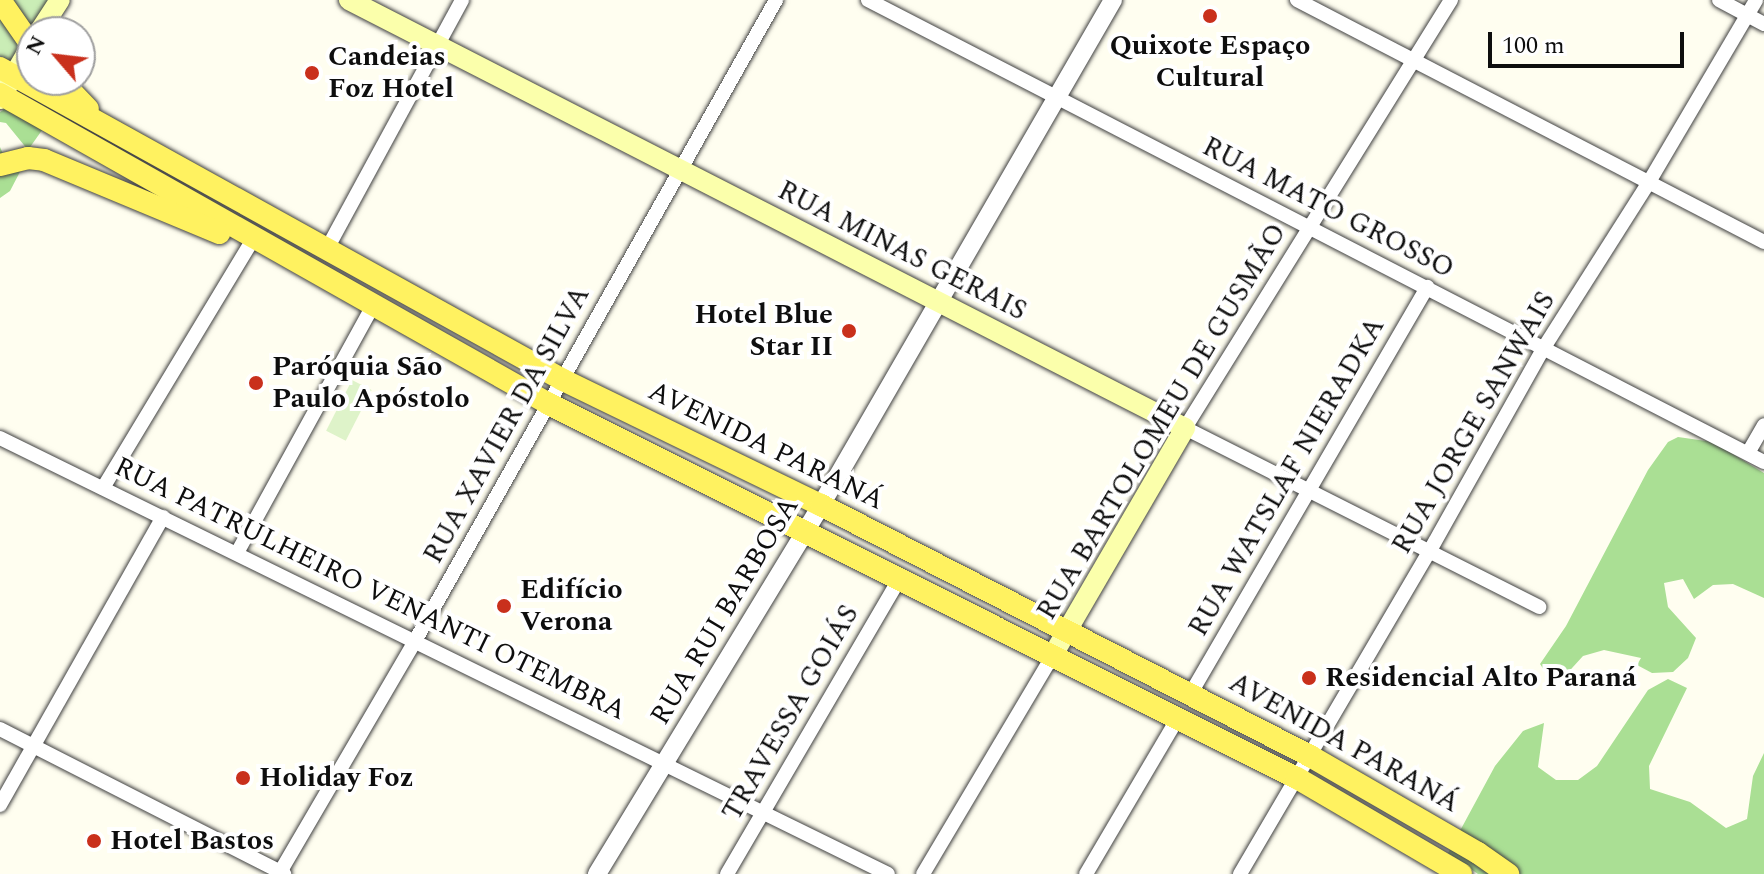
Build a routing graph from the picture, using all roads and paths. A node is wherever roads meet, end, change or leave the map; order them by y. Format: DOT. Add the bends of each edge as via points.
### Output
graph roads {
  1 [pos="0,0"];
  2 [pos="349,0"];
  3 [pos="462,0"];
  4 [pos="776,0"];
  5 [pos="868,0"];
  6 [pos="1113,0"];
  7 [pos="1297,0"];
  8 [pos="1451,0"];
  9 [pos="1719,0"];
  10 [pos="1756,0"];
  11 [pos="1747,15"];
  12 [pos="16,22"];
  13 [pos="1764,24"];
  14 [pos="438,44"];
  15 [pos="1415,62"];
  16 [pos="16,68"];
  17 [pos="3,86"];
  18 [pos="76,96"];
  19 [pos="1057,98"];
  20 [pos="112,132"];
  21 [pos="0,165"];
  22 [pos="681,167"];
  23 [pos="1649,182"];
  24 [pos="1312,229"];
  25 [pos="1764,242"];
  26 [pos="249,246"];
  27 [pos="328,247"];
  28 [pos="284,257"];
  29 [pos="1427,287"];
  30 [pos="937,300"];
  31 [pos="373,306"];
  32 [pos="1543,349"];
  33 [pos="563,380"];
  34 [pos="549,404"];
  35 [pos="1764,425"];
  36 [pos="1185,428"];
  37 [pos="0,438"];
  38 [pos="1748,453"];
  39 [pos="1764,462"];
  40 [pos="103,488"];
  41 [pos="1310,491"];
  42 [pos="821,505"];
  43 [pos="163,517"];
  44 [pos="804,531"];
  45 [pos="237,553"];
  46 [pos="1428,554"];
  47 [pos="900,578"];
  48 [pos="1539,607"];
  49 [pos="1067,632"];
  50 [pos="415,641"];
  51 [pos="1053,655"];
  52 [pos="1191,693"];
  53 [pos="1178,718"];
  54 [pos="0,729"];
  55 [pos="35,747"];
  56 [pos="1310,756"];
  57 [pos="666,763"];
  58 [pos="1297,778"];
  59 [pos="0,805"];
  60 [pos="763,812"];
  61 [pos="281,873"];
  62 [pos="597,874"];
  63 [pos="727,874"];
  64 [pos="888,874"];
  65 [pos="923,874"];
  66 [pos="1086,874"];
  67 [pos="1240,874"];
  68 [pos="1461,874"];
  69 [pos="1508,874"];
  1 -- 12 [label="main road"];
  2 -- 14 [label="main road, RUA MINAS GERAIS"];
  3 -- 14 [label="street"];
  4 -- 22 [label="street, RUA XAVIER DA SILVA"];
  5 -- 19 [label="street, RUA MATO GROSSO"];
  6 -- 19 [label="street, RUA RUI BARBOSA"];
  7 -- 15 [label="street"];
  8 -- 15 [label="street, RUA BARTOLOMEU DE GUSMÃO"];
  9 -- 11 [label="street"];
  10 -- 11 [label="street, RUA JORGE SANWAIS"];
  11 -- 13 [label="street"];
  11 -- 23 [label="street, RUA JORGE SANWAIS"];
  14 -- 22 [label="main road, RUA MINAS GERAIS"];
  14 -- 27 [label="street"];
  15 -- 23 [label="street"];
  15 -- 24 [label="street, RUA BARTOLOMEU DE GUSMÃO"];
  16 -- 17 [label="main road"];
  17 -- 20 [label="main road, AVENIDA PARANÁ"];
  17 -- 28 [label="main road, AVENIDA PARANÁ"];
  18 -- 20 [label="main road"];
  19 -- 24 [label="street, RUA MATO GROSSO"];
  19 -- 30 [label="street, RUA RUI BARBOSA"];
  20 -- 27 [label="main road, AVENIDA PARANÁ"];
  21 -- 26 [label="main road" via="44,160"];
  22 -- 30 [label="main road, RUA MINAS GERAIS"];
  22 -- 33 [label="street, RUA XAVIER DA SILVA"];
  23 -- 25 [label="street"];
  23 -- 32 [label="street, RUA JORGE SANWAIS"];
  24 -- 29 [label="street, RUA MATO GROSSO"];
  24 -- 36 [label="street, RUA BARTOLOMEU DE GUSMÃO"];
  26 -- 28 [label="main road"];
  26 -- 40 [label="street"];
  27 -- 33 [label="main road, AVENIDA PARANÁ"];
  28 -- 31 [label="main road, AVENIDA PARANÁ"];
  29 -- 32 [label="street, RUA MATO GROSSO"];
  29 -- 41 [label="street, RUA WATSLAF NIERADKA"];
  30 -- 36 [label="main road, RUA MINAS GERAIS"];
  30 -- 42 [label="street, RUA RUI BARBOSA"];
  31 -- 34 [label="main road, AVENIDA PARANÁ"];
  31 -- 45 [label="street"];
  32 -- 38 [label="street, RUA MATO GROSSO"];
  32 -- 46 [label="street, RUA JORGE SANWAIS"];
  33 -- 34 [label="street, RUA XAVIER DA SILVA"];
  33 -- 42 [label="main road, AVENIDA PARANÁ"];
  34 -- 44 [label="main road, AVENIDA PARANÁ"];
  34 -- 50 [label="street, RUA XAVIER DA SILVA"];
  35 -- 38 [label="street"];
  36 -- 41 [label="street, RUA MINAS GERAIS"];
  36 -- 49 [label="main road, RUA BARTOLOMEU DE GUSMÃO"];
  37 -- 40 [label="street, RUA PATRULHEIRO VENANTI OTEMBRA"];
  38 -- 39 [label="street, RUA MATO GROSSO"];
  40 -- 43 [label="street, RUA PATRULHEIRO VENANTI OTEMBRA"];
  41 -- 46 [label="street, RUA MINAS GERAIS"];
  41 -- 52 [label="street, RUA WATSLAF NIERADKA"];
  42 -- 44 [label="street, RUA RUI BARBOSA"];
  42 -- 49 [label="main road, AVENIDA PARANÁ"];
  43 -- 45 [label="street, RUA PATRULHEIRO VENANTI OTEMBRA"];
  43 -- 55 [label="street"];
  44 -- 47 [label="main road, AVENIDA PARANÁ"];
  44 -- 57 [label="street, RUA RUI BARBOSA"];
  45 -- 50 [label="street, RUA PATRULHEIRO VENANTI OTEMBRA"];
  46 -- 48 [label="street, RUA MINAS GERAIS"];
  46 -- 56 [label="street, RUA JORGE SANWAIS"];
  47 -- 51 [label="main road, AVENIDA PARANÁ"];
  47 -- 60 [label="street, TRAVESSA GOIÁS"];
  49 -- 51 [label="main road, RUA BARTOLOMEU DE GUSMÃO"];
  49 -- 52 [label="main road, AVENIDA PARANÁ"];
  50 -- 57 [label="street, RUA PATRULHEIRO VENANTI OTEMBRA"];
  50 -- 61 [label="street, RUA XAVIER DA SILVA"];
  51 -- 53 [label="main road, AVENIDA PARANÁ"];
  51 -- 65 [label="street, RUA BARTOLOMEU DE GUSMÃO"];
  52 -- 56 [label="main road, AVENIDA PARANÁ"];
  53 -- 58 [label="main road, AVENIDA PARANÁ"];
  53 -- 66 [label="street"];
  54 -- 55 [label="street"];
  55 -- 59 [label="street"];
  55 -- 61 [label="street"];
  56 -- 58 [label="street, RUA JORGE SANWAIS"];
  56 -- 69 [label="main road, AVENIDA PARANÁ"];
  57 -- 60 [label="street, RUA PATRULHEIRO VENANTI OTEMBRA"];
  57 -- 62 [label="street, RUA RUI BARBOSA"];
  58 -- 67 [label="street, RUA JORGE SANWAIS"];
  58 -- 68 [label="main road, AVENIDA PARANÁ"];
  60 -- 63 [label="street, TRAVESSA GOIÁS"];
  60 -- 64 [label="street, RUA PATRULHEIRO VENANTI OTEMBRA"];
}
